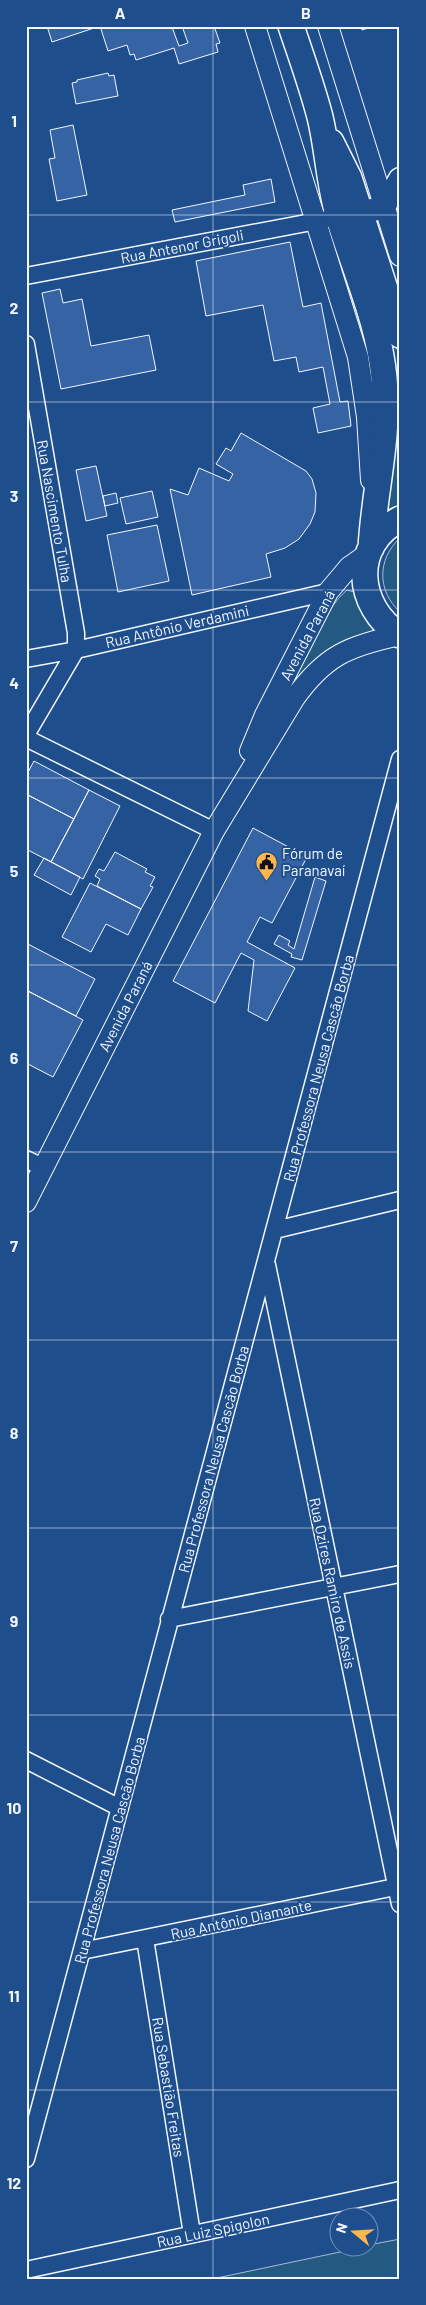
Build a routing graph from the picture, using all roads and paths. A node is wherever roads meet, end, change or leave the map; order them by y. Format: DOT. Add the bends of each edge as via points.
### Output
graph roads {
  1 [pos="255,26"];
  2 [pos="291,26"];
  3 [pos="328,26"];
  4 [pos="400,179"];
  5 [pos="350,214"];
  6 [pos="400,256"];
  7 [pos="26,276"];
  8 [pos="400,335"];
  9 [pos="26,344"];
  10 [pos="400,519"];
  11 [pos="370,551"];
  12 [pos="328,592"];
  13 [pos="400,635"];
  14 [pos="76,650"];
  15 [pos="26,659"];
  16 [pos="26,736"];
  17 [pos="400,759"];
  18 [pos="225,810"];
  19 [pos="214,830"];
  20 [pos="35,1164"];
  21 [pos="400,1200"];
  22 [pos="26,1202"];
  23 [pos="275,1230"];
  24 [pos="266,1262"];
  25 [pos="400,1574"];
  26 [pos="334,1587"];
  27 [pos="169,1619"];
  28 [pos="26,1760"];
  29 [pos="120,1808"];
  30 [pos="398,1887"];
  31 [pos="400,1904"];
  32 [pos="145,1939"];
  33 [pos="82,1951"];
  34 [pos="26,2159"];
  35 [pos="400,2190"];
  36 [pos="192,2234"];
  37 [pos="26,2270"];
  1 -- 5 [label="street"];
  2 -- 5 [label="main road" via="320,117 349,178"];
  3 -- 5 [label="street"];
  4 -- 5 [label="main road"];
  5 -- 6 [label="street"];
  5 -- 7 [label="street, Rua Antenor Grigoli"];
  5 -- 8 [label="main road"];
  5 -- 11 [label="main road" via="380,344 384,379 385,443"];
  9 -- 14 [label="street, Rua Nascimento Tulha" via="76,633"];
  10 -- 11 [label="main road" via="380,534"];
  11 -- 12 [label="street, Avenida Paraná" via="349,568"];
  11 -- 13 [label="main road" via="365,566 366,594 379,618"];
  12 -- 14 [label="street, Rua Antônio Verdamini"];
  12 -- 18 [label="street, Avenida Paraná" via="265,715"];
  13 -- 18 [label="street, Avenida Paraná" via="360,644 341,653 308,679"];
  14 -- 15 [label="street, Rua Antônio Verdamini"];
  14 -- 16 [label="street"];
  16 -- 19 [label="street"];
  17 -- 23 [label="street, Rua Professora Neusa Cascão Borba"];
  18 -- 19 [label="street, Avenida Paraná"];
  19 -- 20 [label="street, Avenida Paraná"];
  20 -- 22 [label="street, Avenida Paraná"];
  21 -- 23 [label="street"];
  23 -- 24 [label="street, Rua Professora Neusa Cascão Borba"];
  24 -- 26 [label="street, Rua Ozires Ramiro de Assis"];
  24 -- 27 [label="street, Rua Professora Neusa Cascão Borba"];
  25 -- 26 [label="street"];
  26 -- 27 [label="street"];
  26 -- 30 [label="street, Rua Ozires Ramiro de Assis"];
  27 -- 29 [label="street, Rua Professora Neusa Cascão Borba"];
  28 -- 29 [label="street"];
  29 -- 33 [label="street, Rua Professora Neusa Cascão Borba"];
  30 -- 31 [label="street, Rua Ozires Ramiro de Assis"];
  30 -- 32 [label="street, Rua Antônio Diamante"];
  32 -- 33 [label="street, Rua Antônio Diamante"];
  32 -- 36 [label="street, Rua Sebastião Freitas"];
  33 -- 34 [label="street, Rua Professora Neusa Cascão Borba"];
  35 -- 36 [label="street, Rua Luiz Spigolon"];
  36 -- 37 [label="street, Rua Luiz Spigolon"];
}
